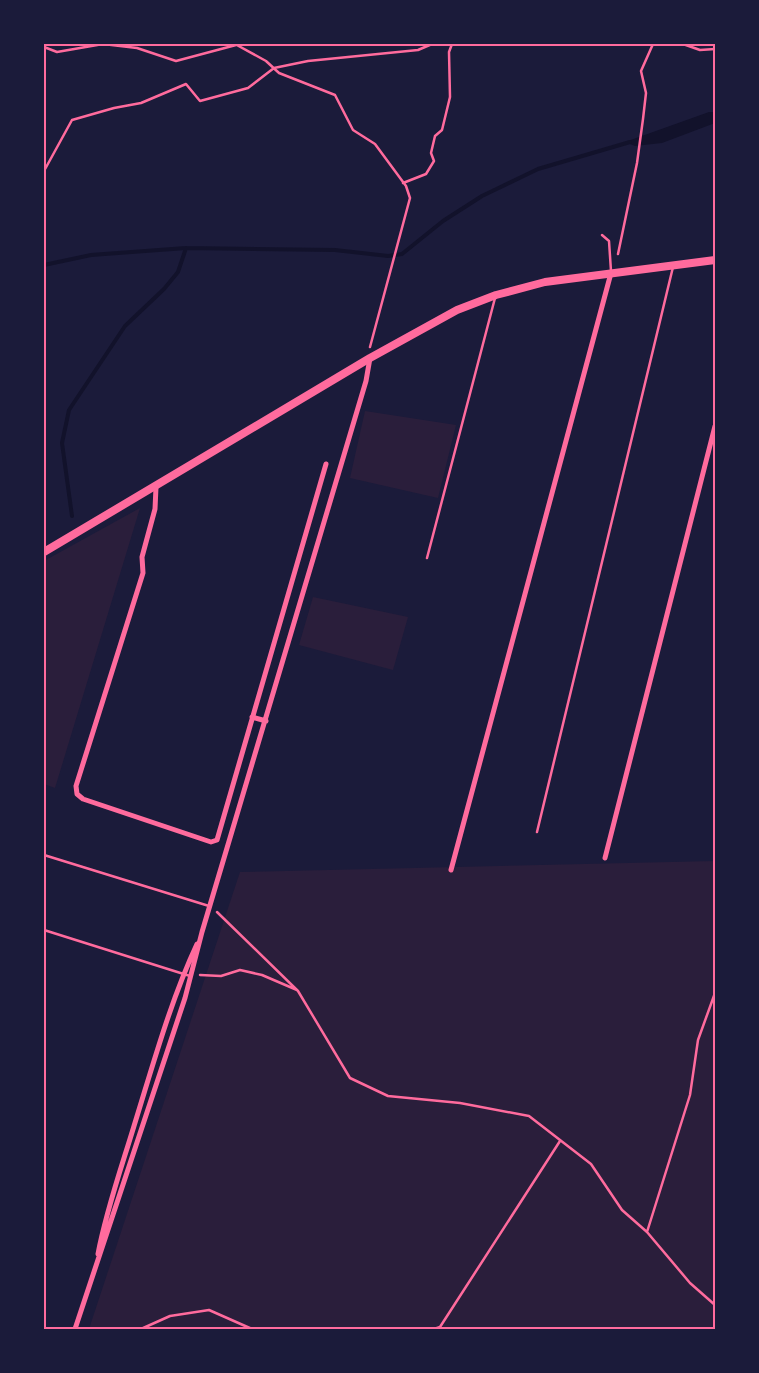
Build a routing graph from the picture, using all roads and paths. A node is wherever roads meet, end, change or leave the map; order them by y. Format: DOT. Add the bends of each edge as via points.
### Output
graph roads {
  1 [pos="236,44"];
  2 [pos="432,44"];
  3 [pos="452,44"];
  4 [pos="653,44"];
  5 [pos="683,44"];
  6 [pos="44,48"];
  7 [pos="715,49"];
  8 [pos="274,68"];
  9 [pos="44,171"];
  10 [pos="403,183"];
  11 [pos="602,235"];
  12 [pos="715,260"];
  13 [pos="673,265"];
  14 [pos="612,273"];
  15 [pos="496,294"];
  16 [pos="370,358"];
  17 [pos="715,426"];
  18 [pos="326,464"];
  19 [pos="156,487"];
  20 [pos="44,552"];
  21 [pos="427,558"];
  22 [pos="252,717"];
  23 [pos="266,721"];
  24 [pos="538,832"];
  25 [pos="44,854"];
  26 [pos="605,858"];
  27 [pos="451,870"];
  28 [pos="210,906"];
  29 [pos="44,930"];
  30 [pos="202,932"];
  31 [pos="183,974"];
  32 [pos="192,977"];
  33 [pos="298,991"];
  34 [pos="715,993"];
  35 [pos="161,1042"];
  36 [pos="170,1045"];
  37 [pos="141,1104"];
  38 [pos="149,1107"];
  39 [pos="560,1141"];
  40 [pos="647,1232"];
  41 [pos="95,1272"];
  42 [pos="715,1305"];
  43 [pos="75,1329"];
  44 [pos="141,1329"];
  45 [pos="252,1329"];
  46 [pos="434,1329"];
  1 -- 6 [label="path" via="176,61 137,48 103,44 57,52"];
  1 -- 8 [label="path"];
  2 -- 8 [label="path" via="418,50 308,61"];
  3 -- 10 [label="path" via="449,52 450,97 442,130 435,136 433,144 431,153 434,161 426,174"];
  4 -- 14 [label="path" via="641,71 646,93 637,163"];
  5 -- 7 [label="path" via="700,50"];
  8 -- 9 [label="path" via="248,88 200,101 186,84 141,103 72,120"];
  8 -- 10 [label="path" via="279,73 335,95 353,130 375,144"];
  10 -- 16 [label="path" via="410,198 370,344"];
  11 -- 14 [label="lane" via="609,241"];
  12 -- 13 [label="main road"];
  13 -- 14 [label="main road"];
  13 -- 24 [label="lane"];
  14 -- 15 [label="main road" via="545,282"];
  14 -- 27 [label="street"];
  15 -- 16 [label="main road" via="441,317"];
  15 -- 21 [label="lane"];
  16 -- 19 [label="main road"];
  16 -- 23 [label="street"];
  17 -- 26 [label="street"];
  18 -- 22 [label="street"];
  19 -- 20 [label="main road"];
  19 -- 22 [label="street" via="155,509 142,558 143,573 76,786 77,794 83,800 211,842 216,840"];
  22 -- 23 [label="street"];
  23 -- 28 [label="street"];
  25 -- 28 [label="lane"];
  28 -- 30 [label="street"];
  28 -- 33 [label="path"];
  29 -- 31 [label="lane"];
  30 -- 31 [label="street"];
  30 -- 32 [label="street"];
  31 -- 32 [label="lane"];
  31 -- 35 [label="street"];
  32 -- 33 [label="path" via="221,976 240,970 262,975"];
  32 -- 36 [label="street"];
  33 -- 39 [label="path" via="350,1078 388,1096 460,1103 529,1116"];
  34 -- 40 [label="path" via="698,1040 688,1104"];
  35 -- 36 [label="street"];
  35 -- 37 [label="street"];
  36 -- 38 [label="street"];
  37 -- 38 [label="street"];
  37 -- 41 [label="street" via="104,1226"];
  38 -- 41 [label="street"];
  39 -- 40 [label="path" via="591,1164 622,1210"];
  39 -- 46 [label="path" via="474,1277 440,1327"];
  40 -- 42 [label="path" via="690,1283"];
  41 -- 43 [label="street"];
  44 -- 45 [label="path" via="170,1316 210,1310"];
}
